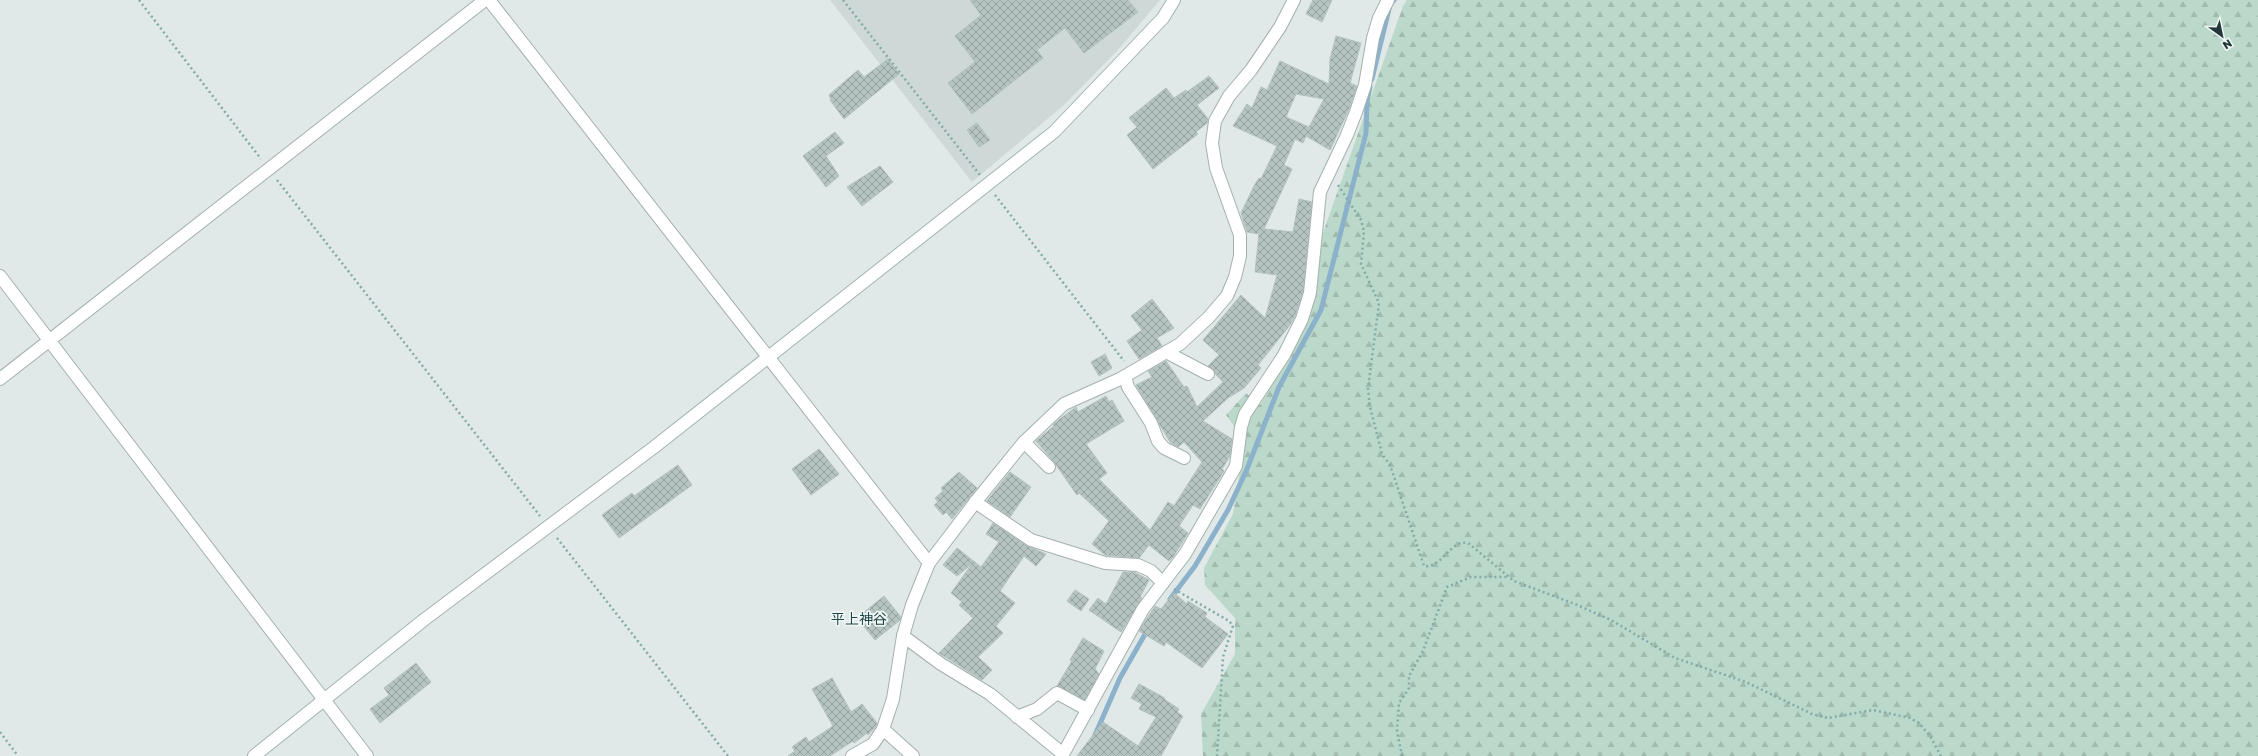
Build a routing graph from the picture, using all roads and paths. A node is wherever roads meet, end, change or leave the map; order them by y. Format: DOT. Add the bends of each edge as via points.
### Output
graph roads {
  1 [pos="139,0"];
  2 [pos="485,0"];
  3 [pos="489,0"];
  4 [pos="1174,0"];
  5 [pos="1294,0"];
  6 [pos="1388,0"];
  7 [pos="268,169"];
  8 [pos="1329,172"];
  9 [pos="0,276"];
  10 [pos="50,340"];
  11 [pos="1166,352"];
  12 [pos="767,356"];
  13 [pos="1208,374"];
  14 [pos="1125,376"];
  15 [pos="0,379"];
  16 [pos="1024,442"];
  17 [pos="1184,458"];
  18 [pos="1049,467"];
  19 [pos="975,502"];
  20 [pos="548,527"];
  21 [pos="929,563"];
  22 [pos="1508,577"];
  23 [pos="1163,583"];
  24 [pos="903,636"];
  25 [pos="325,700"];
  26 [pos="1088,710"];
  27 [pos="1017,716"];
  28 [pos="884,729"];
  29 [pos="0,732"];
  30 [pos="1062,755"];
  31 [pos="18,756"];
  32 [pos="254,756"];
  33 [pos="367,756"];
  34 [pos="728,756"];
  35 [pos="852,756"];
  36 [pos="914,756"];
  37 [pos="1217,756"];
  38 [pos="1402,756"];
  39 [pos="1941,756"];
  1 -- 7 [label="path"];
  2 -- 7 [label="street"];
  3 -- 12 [label="street"];
  4 -- 12 [label="street" via="1163,18 1054,132"];
  5 -- 11 [label="street" via="1280,27 1251,70 1229,96 1214,121 1212,143 1216,168 1240,235 1240,256 1235,277 1227,296 1209,317 1180,344"];
  6 -- 8 [label="street" via="1373,38 1365,85 1348,135"];
  7 -- 10 [label="street"];
  7 -- 20 [label="path"];
  8 -- 22 [label="path" via="1357,212 1364,231 1361,264 1379,303 1376,338 1368,374 1370,407 1382,454 1390,465 1424,566 1433,565 1464,542"];
  8 -- 23 [label="street" via="1320,192 1310,293 1302,319 1284,355 1246,414 1241,426 1236,466 1185,554"];
  9 -- 10 [label="street"];
  10 -- 15 [label="street"];
  10 -- 25 [label="street"];
  11 -- 13 [label="street"];
  11 -- 14 [label="street"];
  12 -- 20 [label="street" via="653,448"];
  12 -- 21 [label="street"];
  14 -- 16 [label="street" via="1064,404"];
  14 -- 17 [label="street" via="1128,387 1151,423 1158,441 1164,448"];
  16 -- 18 [label="street"];
  16 -- 19 [label="street"];
  19 -- 21 [label="street"];
  19 -- 23 [label="street" via="1031,540 1105,563 1138,566 1151,571"];
  20 -- 25 [label="street"];
  20 -- 34 [label="path"];
  21 -- 24 [label="street"];
  22 -- 38 [label="path" via="1471,577 1447,587 1423,652 1409,676 1409,688 1399,703 1397,731"];
  22 -- 39 [label="path" via="1611,620 1675,658 1746,682 1812,714 1828,718 1873,710 1910,718 1919,723 1930,736"];
  23 -- 26 [label="street" via="1143,609"];
  23 -- 37 [label="path" via="1229,621 1233,626 1223,657"];
  24 -- 27 [label="street" via="941,664 990,694"];
  24 -- 28 [label="street" via="893,699"];
  25 -- 32 [label="street"];
  25 -- 33 [label="street"];
  26 -- 27 [label="street" via="1057,693 1037,709"];
  26 -- 30 [label="street"];
  27 -- 30 [label="street"];
  28 -- 35 [label="street" via="873,744"];
  28 -- 36 [label="street"];
  29 -- 31 [label="path"];
}
